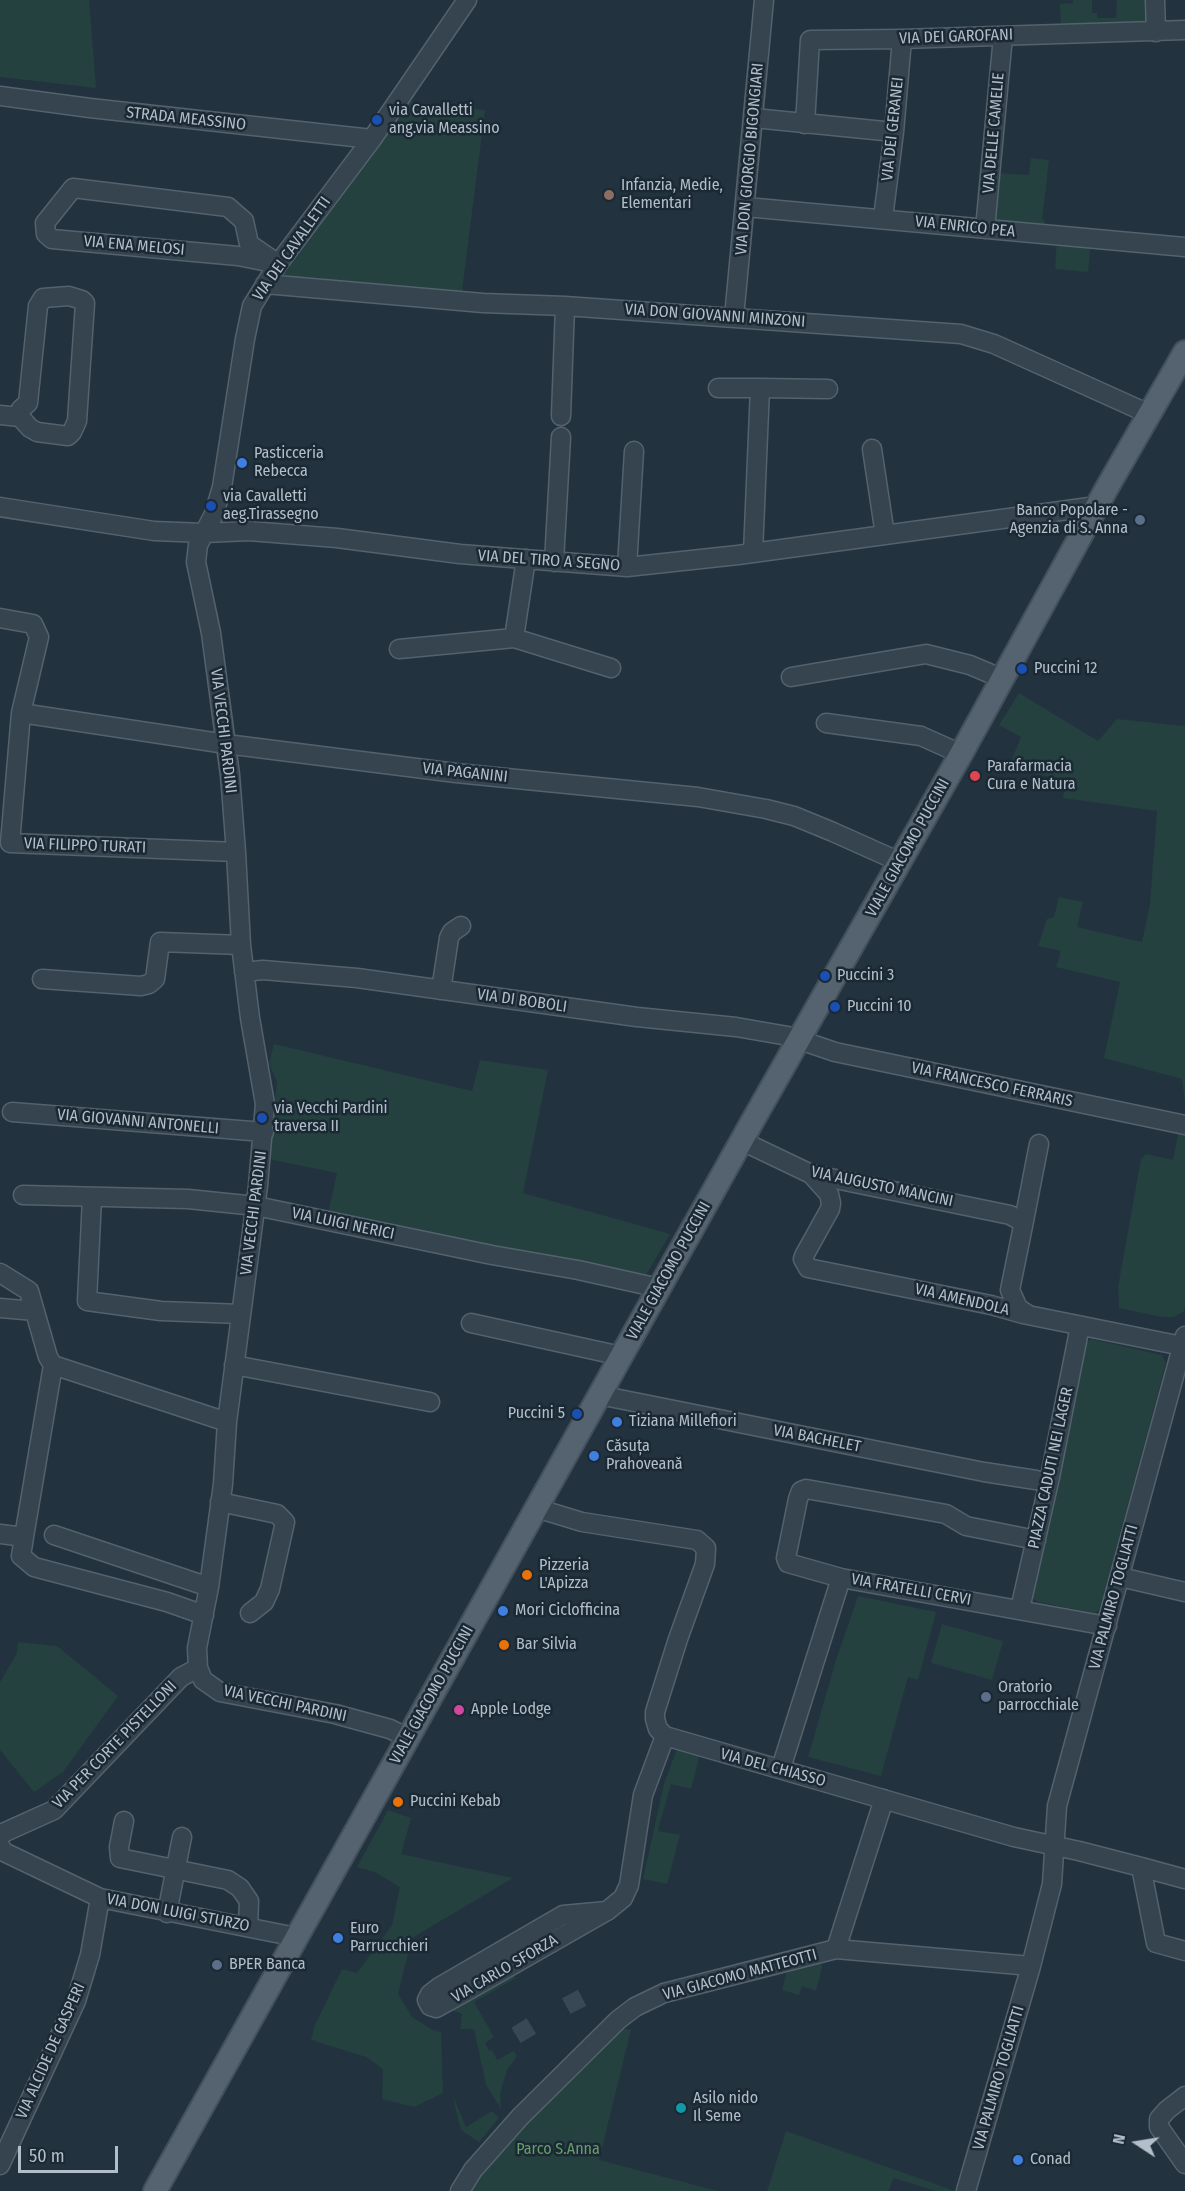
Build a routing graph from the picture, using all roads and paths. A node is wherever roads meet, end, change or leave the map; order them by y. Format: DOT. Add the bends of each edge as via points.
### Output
graph roads {
  1 [pos="467,0"];
  2 [pos="764,0"];
  3 [pos="1155,0"];
  4 [pos="1185,30"];
  5 [pos="1156,32"];
  6 [pos="1003,36"];
  7 [pos="902,39"];
  8 [pos="0,96"];
  9 [pos="754,118"];
  10 [pos="805,124"];
  11 [pos="894,132"];
  12 [pos="372,139"];
  13 [pos="746,207"];
  14 [pos="883,218"];
  15 [pos="985,229"];
  16 [pos="1185,247"];
  17 [pos="278,264"];
  18 [pos="265,284"];
  19 [pos="565,306"];
  20 [pos="734,318"];
  21 [pos="1185,352"];
  22 [pos="718,388"];
  23 [pos="760,388"];
  24 [pos="828,389"];
  25 [pos="1149,414"];
  26 [pos="0,415"];
  27 [pos="561,416"];
  28 [pos="20,417"];
  29 [pos="561,437"];
  30 [pos="872,448"];
  31 [pos="634,451"];
  32 [pos="1097,506"];
  33 [pos="0,507"];
  34 [pos="204,533"];
  35 [pos="885,535"];
  36 [pos="753,553"];
  37 [pos="526,559"];
  38 [pos="554,562"];
  39 [pos="627,567"];
  40 [pos="0,618"];
  41 [pos="514,638"];
  42 [pos="399,649"];
  43 [pos="610,668"];
  44 [pos="791,677"];
  45 [pos="1002,679"];
  46 [pos="21,713"];
  47 [pos="826,723"];
  48 [pos="226,744"];
  49 [pos="961,754"];
  50 [pos="236,852"];
  51 [pos="900,862"];
  52 [pos="461,926"];
  53 [pos="241,945"];
  54 [pos="244,972"];
  55 [pos="42,980"];
  56 [pos="441,990"];
  57 [pos="799,1041"];
  58 [pos="12,1112"];
  59 [pos="1185,1125"];
  60 [pos="264,1132"];
  61 [pos="742,1141"];
  62 [pos="1039,1144"];
  63 [pos="811,1174"];
  64 [pos="872,1185"];
  65 [pos="23,1195"];
  66 [pos="92,1198"];
  67 [pos="256,1206"];
  68 [pos="830,1209"];
  69 [pos="1023,1226"];
  70 [pos="0,1273"];
  71 [pos="659,1288"];
  72 [pos="1010,1290"];
  73 [pos="991,1305"];
  74 [pos="0,1308"];
  75 [pos="34,1311"];
  76 [pos="241,1314"];
  77 [pos="1029,1315"];
  78 [pos="471,1323"];
  79 [pos="1080,1326"];
  80 [pos="1184,1341"];
  81 [pos="621,1356"];
  82 [pos="53,1365"];
  83 [pos="234,1365"];
  84 [pos="599,1395"];
  85 [pos="430,1402"];
  86 [pos="227,1422"];
  87 [pos="1036,1480"];
  88 [pos="220,1502"];
  89 [pos="536,1508"];
  90 [pos="0,1534"];
  91 [pos="54,1535"];
  92 [pos="24,1537"];
  93 [pos="1036,1540"];
  94 [pos="1120,1576"];
  95 [pos="841,1578"];
  96 [pos="209,1587"];
  97 [pos="1185,1592"];
  98 [pos="1020,1609"];
  99 [pos="250,1612"];
  100 [pos="204,1615"];
  101 [pos="1107,1626"];
  102 [pos="198,1668"];
  103 [pos="665,1736"];
  104 [pos="408,1738"];
  105 [pos="781,1768"];
  106 [pos="884,1799"];
  107 [pos="124,1821"];
  108 [pos="0,1837"];
  109 [pos="182,1837"];
  110 [pos="1054,1845"];
  111 [pos="0,1846"];
  112 [pos="1141,1867"];
  113 [pos="176,1868"];
  114 [pos="1185,1879"];
  115 [pos="100,1898"];
  116 [pos="606,1911"];
  117 [pos="167,1913"];
  118 [pos="249,1927"];
  119 [pos="296,1937"];
  120 [pos="836,1949"];
  121 [pos="1185,1951"];
  122 [pos="1031,1966"];
  123 [pos="1185,2096"];
  124 [pos="1185,2164"];
  125 [pos="0,2165"];
  126 [pos="155,2191"];
  127 [pos="460,2191"];
  128 [pos="966,2191"];
  1 -- 12 [label="street, VIA DEI CAVALLETTI"];
  2 -- 9 [label="street, VIA DON GIORGIO BIGONGIARI"];
  3 -- 5 [label="street"];
  4 -- 5 [label="street, VIA DEI GAROFANI"];
  5 -- 6 [label="street, VIA DEI GAROFANI"];
  6 -- 7 [label="street, VIA DEI GAROFANI"];
  6 -- 15 [label="street, VIA DELLE CAMELIE"];
  7 -- 10 [label="street, VIA DEI GAROFANI" via="810,40"];
  7 -- 11 [label="street, VIA DEI GERANEI"];
  8 -- 12 [label="street, STRADA MEASSINO"];
  9 -- 10 [label="street"];
  9 -- 13 [label="street, VIA DON GIORGIO BIGONGIARI"];
  10 -- 11 [label="street"];
  11 -- 14 [label="street, VIA DEI GERANEI"];
  12 -- 17 [label="street, VIA DEI CAVALLETTI"];
  13 -- 14 [label="street, VIA ENRICO PEA"];
  13 -- 20 [label="street, VIA DON GIORGIO BIGONGIARI"];
  14 -- 15 [label="street, VIA ENRICO PEA"];
  15 -- 16 [label="street, VIA ENRICO PEA"];
  17 -- 17 [label="street, VIA ENA MELOSI" via="238,256 52,239 46,234 45,223 73,188 228,207 244,221 249,244"];
  17 -- 18 [label="street, VIA DEI CAVALLETTI"];
  18 -- 19 [label="street, VIA DON GIOVANNI MINZONI" via="483,303"];
  18 -- 34 [label="street, VIA DEI CAVALLETTI" via="252,306 222,487"];
  19 -- 20 [label="street, VIA DON GIOVANNI MINZONI"];
  19 -- 27 [label="street"];
  20 -- 25 [label="street, VIA DON GIOVANNI MINZONI" via="961,334 994,344"];
  21 -- 25 [label="main road, VIALE GIACOMO PUCCINI"];
  22 -- 23 [label="street"];
  23 -- 24 [label="street"];
  23 -- 36 [label="street"];
  25 -- 32 [label="main road, VIALE GIACOMO PUCCINI"];
  26 -- 28 [label="street"];
  28 -- 28 [label="street" via="37,432 68,436 72,432 77,421 85,303 82,300 44,298 38,306 28,403 21,409"];
  29 -- 38 [label="street"];
  30 -- 35 [label="street"];
  31 -- 39 [label="street"];
  32 -- 35 [label="street, VIA DEL TIRO A SEGNO"];
  32 -- 45 [label="main road, VIALE GIACOMO PUCCINI"];
  33 -- 34 [label="street, VIA DEL TIRO A SEGNO" via="154,531"];
  34 -- 37 [label="street, VIA DEL TIRO A SEGNO" via="249,531 337,538"];
  34 -- 48 [label="street, VIA VECCHI PARDINI" via="196,562 211,633"];
  35 -- 36 [label="street, VIA DEL TIRO A SEGNO"];
  36 -- 39 [label="street, VIA DEL TIRO A SEGNO"];
  37 -- 38 [label="street, VIA DEL TIRO A SEGNO"];
  37 -- 41 [label="street"];
  38 -- 39 [label="street, VIA DEL TIRO A SEGNO"];
  40 -- 46 [label="street, VIA FILIPPO TURATI" via="33,624 39,638"];
  41 -- 42 [label="street"];
  41 -- 43 [label="street"];
  44 -- 45 [label="street" via="926,654 970,665"];
  45 -- 49 [label="main road, VIALE GIACOMO PUCCINI"];
  46 -- 48 [label="street, VIA PAGANINI"];
  46 -- 50 [label="street, VIA FILIPPO TURATI" via="10,843"];
  47 -- 49 [label="street" via="921,736"];
  48 -- 50 [label="street, VIA VECCHI PARDINI"];
  48 -- 51 [label="street, VIA PAGANINI" via="456,773 698,797 794,816"];
  49 -- 51 [label="main road, VIALE GIACOMO PUCCINI"];
  50 -- 53 [label="street, VIA VECCHI PARDINI"];
  51 -- 57 [label="main road, VIALE GIACOMO PUCCINI"];
  52 -- 56 [label="street" via="449,938"];
  53 -- 54 [label="street, VIA VECCHI PARDINI"];
  53 -- 55 [label="street" via="160,942 155,979 141,986"];
  54 -- 56 [label="street, VIA DI BOBOLI" via="263,970 357,978"];
  54 -- 60 [label="street, VIA VECCHI PARDINI" via="263,1086"];
  56 -- 57 [label="street, VIA DI BOBOLI" via="736,1027"];
  57 -- 59 [label="street, VIA FRANCESCO FERRARIS" via="835,1052"];
  57 -- 61 [label="main road, VIALE GIACOMO PUCCINI"];
  58 -- 60 [label="street, VIA GIOVANNI ANTONELLI"];
  60 -- 67 [label="street, VIA VECCHI PARDINI"];
  61 -- 63 [label="street, VIA AUGUSTO MANCINI"];
  61 -- 71 [label="main road, VIALE GIACOMO PUCCINI"];
  62 -- 69 [label="street"];
  63 -- 64 [label="street, VIA AUGUSTO MANCINI"];
  63 -- 68 [label="street" via="829,1194"];
  64 -- 68 [label="street, VIA AMENDOLA" via="849,1190"];
  64 -- 69 [label="street, VIA AUGUSTO MANCINI" via="1010,1215"];
  65 -- 66 [label="street, VIA LUIGI NERICI"];
  66 -- 67 [label="street, VIA LUIGI NERICI" via="188,1199"];
  66 -- 76 [label="street" via="87,1301 161,1311"];
  67 -- 71 [label="street, VIA LUIGI NERICI"];
  67 -- 76 [label="street, VIA VECCHI PARDINI"];
  68 -- 73 [label="street, VIA AMENDOLA" via="804,1254 808,1268"];
  69 -- 72 [label="street"];
  70 -- 75 [label="street" via="29,1291"];
  71 -- 81 [label="main road, VIALE GIACOMO PUCCINI"];
  72 -- 73 [label="street"];
  72 -- 77 [label="street" via="1018,1308"];
  73 -- 77 [label="street, VIA AMENDOLA"];
  74 -- 75 [label="street"];
  75 -- 82 [label="street"];
  76 -- 83 [label="street, VIA VECCHI PARDINI"];
  77 -- 79 [label="street, VIA AMENDOLA"];
  78 -- 81 [label="street"];
  79 -- 80 [label="street, VIA AMENDOLA"];
  79 -- 93 [label="street, PIAZZA CADUTI NEI LAGER"];
  80 -- 94 [label="street, VIA PALMIRO TOGLIATTI"];
  81 -- 84 [label="main road, VIALE GIACOMO PUCCINI"];
  82 -- 86 [label="street"];
  82 -- 92 [label="street"];
  83 -- 85 [label="street"];
  83 -- 86 [label="street, VIA VECCHI PARDINI"];
  84 -- 87 [label="street, VIA BACHELET"];
  84 -- 89 [label="main road, VIALE GIACOMO PUCCINI"];
  86 -- 88 [label="street, VIA VECCHI PARDINI"];
  88 -- 96 [label="street, VIA VECCHI PARDINI"];
  88 -- 99 [label="street" via="277,1514 285,1522 270,1589 264,1602"];
  89 -- 103 [label="street" via="582,1522 697,1540 706,1548 705,1564 655,1712 658,1729"];
  89 -- 104 [label="main road, VIALE GIACOMO PUCCINI"];
  90 -- 92 [label="street"];
  91 -- 96 [label="street"];
  92 -- 100 [label="street" via="21,1556 34,1567"];
  93 -- 95 [label="street" via="966,1526 946,1515 801,1491 786,1557 788,1563"];
  93 -- 98 [label="street, PIAZZA CADUTI NEI LAGER"];
  94 -- 97 [label="street"];
  94 -- 101 [label="street, VIA PALMIRO TOGLIATTI"];
  95 -- 98 [label="street, VIA FRATELLI CERVI"];
  95 -- 105 [label="street, VIA FRATELLI CERVI"];
  96 -- 100 [label="street, VIA VECCHI PARDINI"];
  98 -- 101 [label="street, VIA FRATELLI CERVI"];
  100 -- 102 [label="street, VIA VECCHI PARDINI" via="197,1648"];
  101 -- 110 [label="street, VIA PALMIRO TOGLIATTI" via="1058,1806"];
  102 -- 104 [label="street, VIA VECCHI PARDINI" via="203,1680 220,1692 335,1714"];
  102 -- 108 [label="street, VIA PER CORTE PISTELLONI" via="181,1677 54,1810"];
  103 -- 105 [label="street, VIA DEL CHIASSO"];
  103 -- 116 [label="street, VIA CARLO SFORZA" via="643,1795 629,1886 623,1898"];
  104 -- 119 [label="main road, VIALE GIACOMO PUCCINI"];
  105 -- 106 [label="street, VIA DEL CHIASSO"];
  106 -- 110 [label="street, VIA DEL CHIASSO"];
  106 -- 120 [label="street, VIA GIACOMO MATTEOTTI"];
  107 -- 113 [label="street" via="120,1857"];
  109 -- 113 [label="street"];
  110 -- 112 [label="street, VIA DEL CHIASSO"];
  110 -- 122 [label="street, VIA PALMIRO TOGLIATTI" via="1052,1884"];
  111 -- 115 [label="street, VIA DON LUIGI STURZO" via="4,1852"];
  112 -- 114 [label="street, VIA DEL CHIASSO"];
  112 -- 121 [label="street" via="1156,1943"];
  113 -- 117 [label="street"];
  113 -- 118 [label="street" via="228,1880 240,1888 249,1901"];
  115 -- 117 [label="street, VIA DON LUIGI STURZO"];
  115 -- 125 [label="street, VIA ALCIDE DE GASPERI" via="90,1955 76,2001"];
  116 -- 116 [label="street, VIA CARLO SFORZA" via="563,1915 439,1987 427,2000 430,2006 436,2008"];
  117 -- 118 [label="street, VIA DON LUIGI STURZO"];
  118 -- 119 [label="street, VIA DON LUIGI STURZO"];
  119 -- 126 [label="main road, VIALE GIACOMO PUCCINI"];
  120 -- 122 [label="street"];
  120 -- 127 [label="street, VIA GIACOMO MATTEOTTI" via="664,1993 635,2007 520,2117 473,2170"];
  122 -- 128 [label="street, VIA PALMIRO TOGLIATTI"];
  123 -- 124 [label="street" via="1159,2119 1159,2127"];
}
